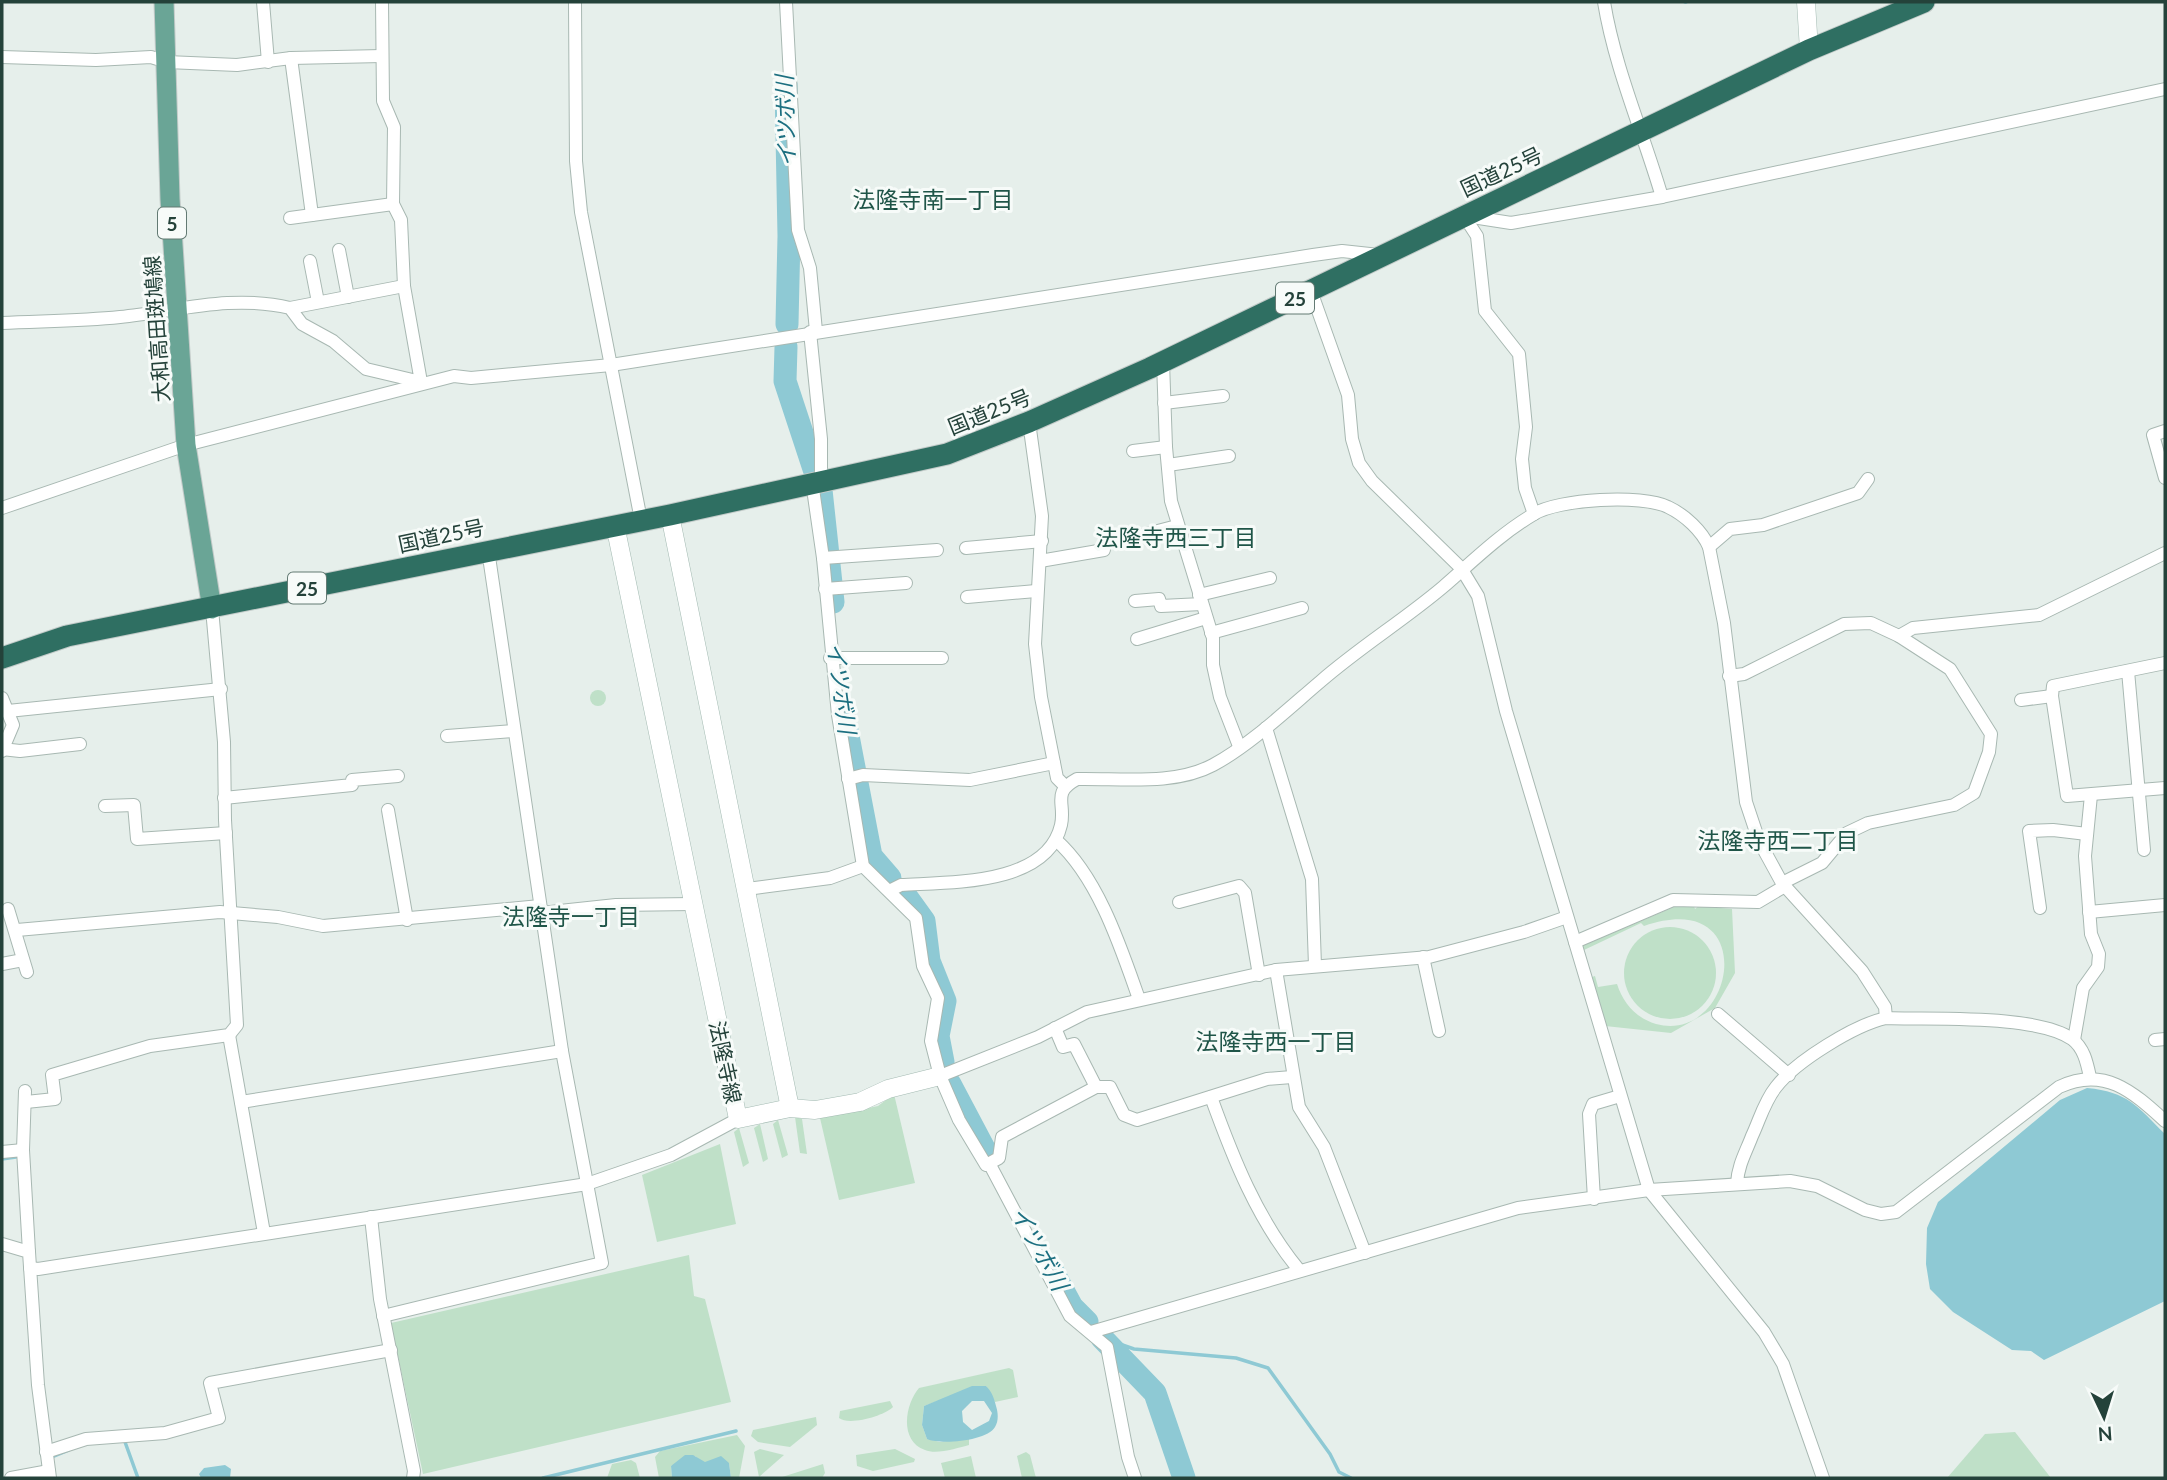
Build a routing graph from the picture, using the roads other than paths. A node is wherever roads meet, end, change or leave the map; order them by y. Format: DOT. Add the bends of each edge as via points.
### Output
graph roads {
  1 [pos="164,2"];
  2 [pos="263,2"];
  3 [pos="382,2"];
  4 [pos="575,2"];
  5 [pos="786,2"];
  6 [pos="1604,2"];
  7 [pos="1806,2"];
  8 [pos="1924,2"];
  9 [pos="1809,50"];
  10 [pos="382,56"];
  11 [pos="2,57"];
  12 [pos="291,58"];
  13 [pos="167,62"];
  14 [pos="268,62"];
  15 [pos="2165,89"];
  16 [pos="1643,131"];
  17 [pos="1662,197"];
  18 [pos="393,204"];
  19 [pos="312,215"];
  20 [pos="1464,216"];
  21 [pos="290,218"];
  22 [pos="339,250"];
  23 [pos="1383,256"];
  24 [pos="310,261"];
  25 [pos="404,286"];
  26 [pos="1311,291"];
  27 [pos="348,296"];
  28 [pos="318,302"];
  29 [pos="177,308"];
  30 [pos="290,308"];
  31 [pos="2,323"];
  32 [pos="813,331"];
  33 [pos="1163,362"];
  34 [pos="611,365"];
  35 [pos="421,382"];
  36 [pos="1223,396"];
  37 [pos="1164,403"];
  38 [pos="1029,422"];
  39 [pos="2165,431"];
  40 [pos="186,445"];
  41 [pos="1166,447"];
  42 [pos="1133,451"];
  43 [pos="1230,456"];
  44 [pos="1168,465"];
  45 [pos="2165,478"];
  46 [pos="1868,479"];
  47 [pos="817,484"];
  48 [pos="2,508"];
  49 [pos="1534,514"];
  50 [pos="670,515"];
  51 [pos="641,520"];
  52 [pos="615,525"];
  53 [pos="1177,526"];
  54 [pos="1123,540"];
  55 [pos="1042,541"];
  56 [pos="1709,547"];
  57 [pos="966,548"];
  58 [pos="488,550"];
  59 [pos="937,550"];
  60 [pos="1104,550"];
  61 [pos="2165,553"];
  62 [pos="827,557"];
  63 [pos="1040,561"];
  64 [pos="1461,568"];
  65 [pos="1270,578"];
  66 [pos="906,583"];
  67 [pos="829,589"];
  68 [pos="1036,591"];
  69 [pos="967,597"];
  70 [pos="1201,599"];
  71 [pos="1135,601"];
  72 [pos="1302,608"];
  73 [pos="212,609"];
  74 [pos="1206,618"];
  75 [pos="1211,632"];
  76 [pos="1899,636"];
  77 [pos="1137,639"];
  78 [pos="2,657"];
  79 [pos="836,658"];
  80 [pos="942,658"];
  81 [pos="2165,663"];
  82 [pos="2128,671"];
  83 [pos="1729,676"];
  84 [pos="220,689"];
  85 [pos="2052,696"];
  86 [pos="2,698"];
  87 [pos="2021,700"];
  88 [pos="8,711"];
  89 [pos="1266,728"];
  90 [pos="512,731"];
  91 [pos="447,736"];
  92 [pos="80,744"];
  93 [pos="1239,746"];
  94 [pos="2,750"];
  95 [pos="1054,763"];
  96 [pos="398,776"];
  97 [pos="852,778"];
  98 [pos="1065,786"];
  99 [pos="2165,788"];
  100 [pos="2137,792"];
  101 [pos="2091,795"];
  102 [pos="224,798"];
  103 [pos="105,806"];
  104 [pos="388,810"];
  105 [pos="226,833"];
  106 [pos="2087,834"];
  107 [pos="1056,840"];
  108 [pos="2144,850"];
  109 [pos="863,866"];
  110 [pos="1784,885"];
  111 [pos="747,889"];
  112 [pos="891,890"];
  113 [pos="1180,902"];
  114 [pos="693,904"];
  115 [pos="2165,905"];
  116 [pos="2040,908"];
  117 [pos="8,909"];
  118 [pos="540,910"];
  119 [pos="2090,912"];
  120 [pos="230,915"];
  121 [pos="1567,917"];
  122 [pos="407,920"];
  123 [pos="17,930"];
  124 [pos="1575,942"];
  125 [pos="1423,957"];
  126 [pos="2,964"];
  127 [pos="1315,966"];
  128 [pos="1276,970"];
  129 [pos="1259,975"];
  130 [pos="1139,999"];
  131 [pos="1718,1014"];
  132 [pos="1886,1018"];
  133 [pos="1055,1028"];
  134 [pos="1439,1031"];
  135 [pos="229,1035"];
  136 [pos="2074,1040"];
  137 [pos="562,1052"];
  138 [pos="1789,1075"];
  139 [pos="940,1076"];
  140 [pos="1292,1077"];
  141 [pos="2090,1077"];
  142 [pos="1096,1087"];
  143 [pos="1620,1096"];
  144 [pos="1211,1097"];
  145 [pos="241,1102"];
  146 [pos="790,1108"];
  147 [pos="737,1119"];
  148 [pos="2165,1121"];
  149 [pos="23,1150"];
  150 [pos="2,1152"];
  151 [pos="989,1163"];
  152 [pos="1737,1183"];
  153 [pos="587,1184"];
  154 [pos="1649,1190"];
  155 [pos="1594,1199"];
  156 [pos="371,1217"];
  157 [pos="264,1233"];
  158 [pos="2,1244"];
  159 [pos="29,1252"];
  160 [pos="1365,1253"];
  161 [pos="33,1268"];
  162 [pos="1299,1270"];
  163 [pos="383,1315"];
  164 [pos="1091,1332"];
  165 [pos="391,1350"];
  166 [pos="49,1451"];
  167 [pos="50,1475"];
  168 [pos="11,1478"];
  169 [pos="413,1478"];
  170 [pos="1135,1478"];
  171 [pos="1823,1478"];
  1 -- 13 [label="main road, 大和高田斑鳩線 / 5"];
  2 -- 14 [label="street"];
  3 -- 10 [label="street"];
  4 -- 34 [label="street" via="577,184"];
  5 -- 32 [label="street" via="797,230 810,268"];
  6 -- 16 [label="street" via="1611,45"];
  7 -- 9 [label="main road"];
  8 -- 9 [label="highway, 国道25号 / 25"];
  9 -- 16 [label="highway, 国道25号 / 25"];
  10 -- 12 [label="street"];
  10 -- 18 [label="street" via="383,101 394,127"];
  11 -- 13 [label="street" via="152,57"];
  12 -- 14 [label="street"];
  12 -- 19 [label="street"];
  13 -- 14 [label="street"];
  13 -- 29 [label="main road, 大和高田斑鳩線 / 5"];
  15 -- 17 [label="street"];
  16 -- 17 [label="street"];
  16 -- 20 [label="highway, 国道25号 / 25"];
  17 -- 20 [label="street" via="1511,223"];
  18 -- 19 [label="street"];
  18 -- 25 [label="street" via="401,220"];
  19 -- 21 [label="street"];
  20 -- 23 [label="highway, 国道25号 / 25"];
  20 -- 49 [label="street" via="1477,236 1485,311 1519,354 1526,427 1522,459"];
  22 -- 27 [label="street"];
  23 -- 26 [label="highway, 国道25号 / 25"];
  23 -- 32 [label="street" via="1342,251"];
  24 -- 28 [label="street"];
  25 -- 27 [label="street"];
  25 -- 35 [label="street"];
  26 -- 33 [label="highway, 国道25号 / 25"];
  26 -- 64 [label="street" via="1348,395 1359,463"];
  27 -- 28 [label="street"];
  28 -- 30 [label="street"];
  29 -- 30 [label="street" via="224,301 262,301"];
  29 -- 31 [label="street" via="120,317"];
  29 -- 40 [label="main road, 大和高田斑鳩線 / 5"];
  30 -- 35 [label="street" via="302,324 366,369"];
  32 -- 34 [label="street"];
  32 -- 47 [label="street" via="820,429"];
  33 -- 37 [label="street"];
  33 -- 38 [label="highway, 国道25号 / 25"];
  34 -- 35 [label="street"];
  34 -- 51 [label="street"];
  35 -- 40 [label="street" via="405,391"];
  36 -- 37 [label="street"];
  37 -- 41 [label="street"];
  38 -- 47 [label="highway, 国道25号 / 25" via="947,454"];
  38 -- 55 [label="street"];
  39 -- 45 [label="street" via="2153,435"];
  40 -- 48 [label="street"];
  40 -- 73 [label="main road, 大和高田斑鳩線 / 5"];
  41 -- 42 [label="street"];
  41 -- 44 [label="street"];
  43 -- 44 [label="street"];
  44 -- 53 [label="street"];
  46 -- 56 [label="street" via="1858,493 1763,525 1730,529"];
  47 -- 50 [label="highway, 国道25号 / 25"];
  47 -- 62 [label="street"];
  49 -- 56 [label="street" via="1553,505 1649,501 1687,520"];
  49 -- 64 [label="street"];
  50 -- 51 [label="highway, 国道25号 / 25"];
  50 -- 111 [label="main road"];
  51 -- 52 [label="highway, 国道25号 / 25"];
  52 -- 58 [label="highway, 国道25号 / 25"];
  52 -- 114 [label="main road, 法隆寺線"];
  53 -- 54 [label="street"];
  53 -- 70 [label="street"];
  55 -- 57 [label="street"];
  55 -- 63 [label="street"];
  56 -- 83 [label="street"];
  58 -- 73 [label="highway, 国道25号 / 25"];
  58 -- 90 [label="street"];
  59 -- 62 [label="street"];
  60 -- 63 [label="street"];
  61 -- 76 [label="street" via="2039,615 1913,628"];
  62 -- 67 [label="street"];
  63 -- 68 [label="street"];
  64 -- 89 [label="street"];
  64 -- 121 [label="street" via="1478,596"];
  65 -- 70 [label="street"];
  66 -- 67 [label="street"];
  67 -- 79 [label="street"];
  68 -- 69 [label="street"];
  68 -- 95 [label="street" via="1035,643"];
  70 -- 71 [label="street" via="1161,606 1160,599"];
  70 -- 74 [label="street"];
  72 -- 75 [label="street"];
  73 -- 78 [label="highway, 国道25号 / 25" via="67,636"];
  73 -- 84 [label="street"];
  74 -- 75 [label="street"];
  74 -- 77 [label="street"];
  75 -- 93 [label="street" via="1220,697"];
  76 -- 83 [label="street" via="1871,623 1844,624 1744,674"];
  76 -- 110 [label="street" via="1950,669 1991,734 1974,793 1954,805 1868,823 1847,833 1822,863"];
  79 -- 80 [label="street"];
  79 -- 97 [label="street"];
  81 -- 82 [label="street"];
  82 -- 85 [label="street" via="2053,686"];
  82 -- 100 [label="street"];
  83 -- 110 [label="street" via="1746,802 1759,841"];
  84 -- 88 [label="street"];
  84 -- 102 [label="street"];
  85 -- 87 [label="street"];
  85 -- 101 [label="street" via="2067,796"];
  86 -- 88 [label="street"];
  88 -- 94 [label="street" via="13,726"];
  89 -- 93 [label="street"];
  89 -- 127 [label="street" via="1312,879"];
  90 -- 91 [label="street"];
  90 -- 118 [label="street"];
  92 -- 94 [label="street"];
  93 -- 98 [label="street" via="1215,764 1181,777 1077,779"];
  95 -- 97 [label="street" via="970,780"];
  95 -- 98 [label="street" via="1057,778"];
  96 -- 102 [label="street"];
  97 -- 109 [label="street"];
  98 -- 107 [label="street"];
  99 -- 100 [label="street"];
  100 -- 101 [label="street"];
  100 -- 108 [label="street"];
  101 -- 106 [label="street"];
  102 -- 105 [label="street"];
  103 -- 105 [label="street" via="134,805 137,839"];
  104 -- 122 [label="street" via="385,833"];
  105 -- 120 [label="street"];
  106 -- 116 [label="street" via="2029,831"];
  106 -- 119 [label="street"];
  107 -- 112 [label="street" via="1014,872 985,880"];
  107 -- 130 [label="street" via="1068,850 1112,924"];
  109 -- 111 [label="street" via="830,878"];
  109 -- 112 [label="street"];
  110 -- 124 [label="street" via="1758,902 1673,900"];
  110 -- 132 [label="street" via="1862,971 1885,1007"];
  111 -- 146 [label="main road"];
  112 -- 139 [label="street" via="916,918 923,966 939,998 931,1041"];
  113 -- 129 [label="street" via="1239,886 1245,893"];
  114 -- 118 [label="street"];
  114 -- 147 [label="main road, 法隆寺線"];
  115 -- 119 [label="street"];
  117 -- 123 [label="street"];
  118 -- 122 [label="street" via="451,912"];
  118 -- 137 [label="street"];
  119 -- 136 [label="street" via="2098,967 2083,988"];
  120 -- 122 [label="street" via="278,917 323,926"];
  120 -- 123 [label="street" via="180,914"];
  120 -- 135 [label="street" via="238,1011 237,1025"];
  121 -- 124 [label="street"];
  121 -- 125 [label="street"];
  123 -- 126 [label="street" via="25,966"];
  124 -- 143 [label="street"];
  125 -- 127 [label="street"];
  125 -- 134 [label="street"];
  127 -- 128 [label="street"];
  128 -- 129 [label="street"];
  128 -- 140 [label="street"];
  129 -- 130 [label="street"];
  130 -- 133 [label="street" via="1087,1012"];
  131 -- 138 [label="street"];
  132 -- 136 [label="street" via="2024,1023"];
  132 -- 138 [label="street" via="1868,1022"];
  133 -- 139 [label="street"];
  133 -- 142 [label="street" via="1063,1047 1074,1044"];
  135 -- 145 [label="street"];
  135 -- 149 [label="street" via="150,1046 52,1075 55,1099 25,1096"];
  136 -- 141 [label="street" via="2085,1055"];
  137 -- 145 [label="street"];
  137 -- 153 [label="street"];
  138 -- 152 [label="street" via="1763,1108 1743,1154"];
  139 -- 146 [label="main road, 法隆寺線" via="888,1089 860,1102 815,1110"];
  139 -- 151 [label="street" via="959,1120 986,1165"];
  140 -- 144 [label="street" via="1267,1079"];
  140 -- 160 [label="street" via="1299,1107 1324,1147"];
  141 -- 148 [label="street" via="2141,1099"];
  141 -- 152 [label="street" via="2059,1087 1896,1212 1865,1210 1816,1186 1790,1181"];
  142 -- 144 [label="street" via="1110,1087 1124,1115 1137,1121"];
  142 -- 151 [label="street" via="1002,1137 999,1158"];
  143 -- 154 [label="street"];
  143 -- 155 [label="street" via="1593,1104 1589,1114"];
  144 -- 162 [label="street" via="1236,1167 1282,1250"];
  145 -- 157 [label="street"];
  146 -- 147 [label="main road, 法隆寺線"];
  147 -- 153 [label="street" via="671,1155"];
  149 -- 150 [label="street"];
  149 -- 159 [label="street"];
  151 -- 164 [label="street" via="1070,1316"];
  152 -- 154 [label="street"];
  153 -- 156 [label="street"];
  153 -- 163 [label="street" via="602,1263"];
  154 -- 155 [label="street"];
  154 -- 171 [label="street" via="1783,1364"];
  155 -- 160 [label="street" via="1518,1208"];
  156 -- 157 [label="street"];
  156 -- 163 [label="street"];
  157 -- 161 [label="street"];
  158 -- 159 [label="street"];
  159 -- 161 [label="street"];
  160 -- 162 [label="street"];
  161 -- 166 [label="street"];
  162 -- 164 [label="street"];
  163 -- 165 [label="street"];
  164 -- 170 [label="street" via="1107,1347 1113,1364"];
  165 -- 166 [label="street" via="210,1383 219,1418 165,1433 107,1436"];
  165 -- 169 [label="street"];
  166 -- 167 [label="street"];
  167 -- 168 [label="street"];
}
